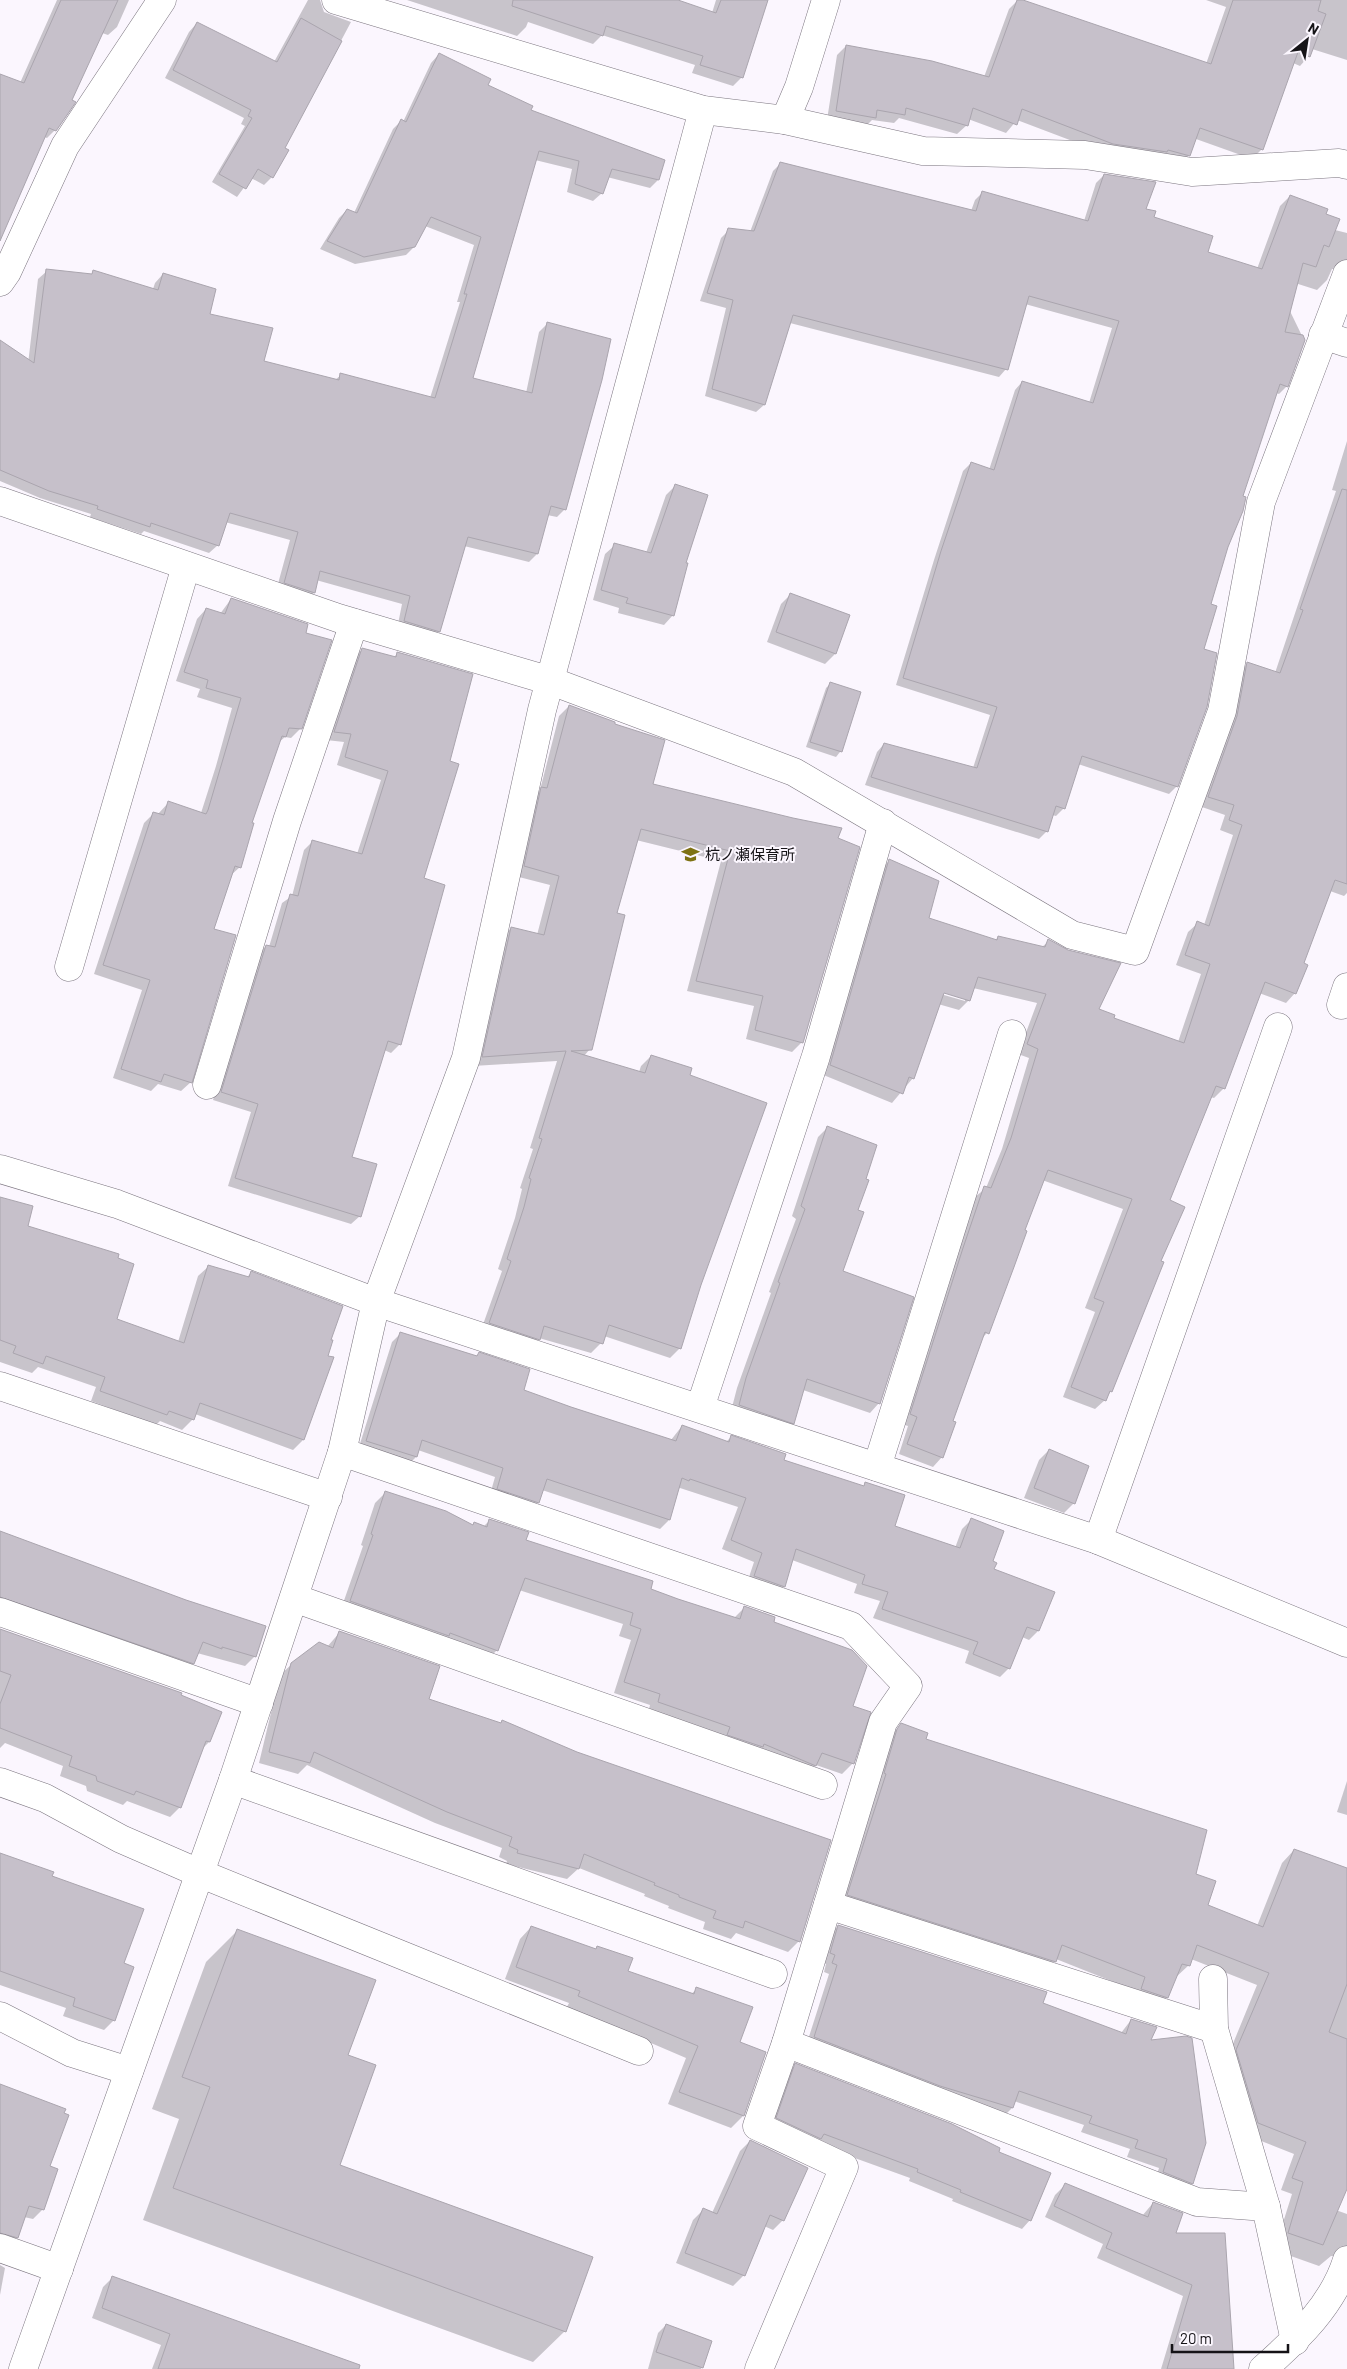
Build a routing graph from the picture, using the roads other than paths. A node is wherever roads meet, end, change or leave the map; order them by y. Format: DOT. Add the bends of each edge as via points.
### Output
graph roads {
  1 [pos="162,0"];
  2 [pos="336,0"];
  3 [pos="826,0"];
  4 [pos="703,110"];
  5 [pos="784,120"];
  6 [pos="1347,165"];
  7 [pos="1347,274"];
  8 [pos="0,282"];
  9 [pos="1335,339"];
  10 [pos="0,501"];
  11 [pos="186,566"];
  12 [pos="354,623"];
  13 [pos="551,680"];
  14 [pos="883,823"];
  15 [pos="69,967"];
  16 [pos="1278,1027"];
  17 [pos="1012,1034"];
  18 [pos="207,1085"];
  19 [pos="0,1169"];
  20 [pos="376,1302"];
  21 [pos="0,1386"];
  22 [pos="700,1408"];
  23 [pos="342,1452"];
  24 [pos="877,1467"];
  25 [pos="328,1497"];
  26 [pos="1098,1540"];
  27 [pos="294,1598"];
  28 [pos="0,1612"];
  29 [pos="1347,1643"];
  30 [pos="258,1703"];
  31 [pos="233,1780"];
  32 [pos="0,1782"];
  33 [pos="824,1785"];
  34 [pos="200,1873"];
  35 [pos="828,1905"];
  36 [pos="773,1974"];
  37 [pos="1213,1979"];
  38 [pos="0,2016"];
  39 [pos="1214,2030"];
  40 [pos="786,2043"];
  41 [pos="639,2051"];
  42 [pos="129,2071"];
  43 [pos="1266,2207"];
  44 [pos="0,2248"];
  45 [pos="1347,2260"];
  46 [pos="59,2269"];
  47 [pos="1295,2341"];
  48 [pos="23,2369"];
  49 [pos="759,2369"];
  50 [pos="1263,2369"];
  1 -- 8 [label="street" via="64,146"];
  2 -- 4 [label="street"];
  3 -- 5 [label="street" via="799,87"];
  4 -- 5 [label="street"];
  4 -- 13 [label="street"];
  5 -- 6 [label="street" via="923,151 1085,155 1192,172"];
  7 -- 9 [label="street"];
  9 -- 14 [label="street" via="1261,502 1222,711 1135,951 1072,935"];
  10 -- 11 [label="street"];
  11 -- 12 [label="street"];
  11 -- 15 [label="street"];
  12 -- 13 [label="street"];
  12 -- 18 [label="street" via="287,821"];
  13 -- 14 [label="street" via="794,772"];
  13 -- 20 [label="street" via="466,1058"];
  14 -- 22 [label="street" via="816,1056"];
  16 -- 26 [label="street"];
  17 -- 24 [label="street"];
  19 -- 20 [label="street" via="117,1204"];
  20 -- 22 [label="street"];
  20 -- 23 [label="street"];
  21 -- 25 [label="street"];
  22 -- 24 [label="street"];
  23 -- 25 [label="street"];
  23 -- 35 [label="street" via="851,1626 908,1686 883,1722"];
  24 -- 26 [label="street"];
  25 -- 27 [label="street"];
  26 -- 29 [label="street"];
  27 -- 30 [label="street"];
  27 -- 33 [label="street"];
  28 -- 30 [label="street"];
  30 -- 31 [label="street"];
  31 -- 34 [label="street"];
  31 -- 36 [label="street"];
  32 -- 34 [label="street" via="45,1798 121,1839"];
  34 -- 41 [label="street"];
  34 -- 42 [label="street"];
  35 -- 39 [label="street"];
  35 -- 40 [label="street"];
  37 -- 39 [label="street"];
  38 -- 42 [label="street" via="72,2053"];
  39 -- 43 [label="street"];
  40 -- 43 [label="street" via="1197,2202"];
  40 -- 49 [label="street" via="757,2126 844,2167"];
  42 -- 46 [label="street"];
  43 -- 47 [label="street"];
  44 -- 46 [label="street"];
  45 -- 47 [label="street" via="1329,2301"];
  46 -- 48 [label="street"];
  47 -- 50 [label="street"];
}
